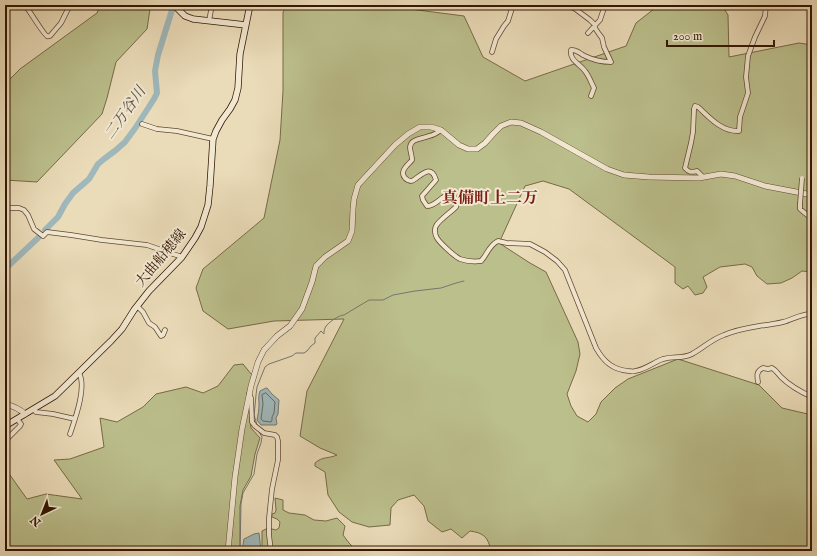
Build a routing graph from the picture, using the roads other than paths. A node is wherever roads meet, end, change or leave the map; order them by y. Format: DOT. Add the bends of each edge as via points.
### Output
graph roads {
  1 [pos="21,5"];
  2 [pos="25,5"];
  3 [pos="70,5"];
  4 [pos="174,5"];
  5 [pos="212,5"];
  6 [pos="250,5"];
  7 [pos="513,5"];
  8 [pos="560,5"];
  9 [pos="605,5"];
  10 [pos="766,5"];
  11 [pos="574,7"];
  12 [pos="5,8"];
  13 [pos="209,21"];
  14 [pos="246,25"];
  15 [pos="595,26"];
  16 [pos="588,33"];
  17 [pos="492,52"];
  18 [pos="591,96"];
  19 [pos="142,124"];
  20 [pos="441,130"];
  21 [pos="213,139"];
  22 [pos="703,177"];
  23 [pos="802,178"];
  24 [pos="812,195"];
  25 [pos="5,208"];
  26 [pos="812,219"];
  27 [pos="182,257"];
  28 [pos="137,306"];
  29 [pos="812,314"];
  30 [pos="165,330"];
  31 [pos="79,373"];
  32 [pos="758,382"];
  33 [pos="249,394"];
  34 [pos="812,397"];
  35 [pos="5,404"];
  36 [pos="33,409"];
  37 [pos="25,414"];
  38 [pos="17,419"];
  39 [pos="75,419"];
  40 [pos="5,426"];
  41 [pos="70,434"];
  42 [pos="5,441"];
  43 [pos="228,551"];
  44 [pos="271,551"];
  1 -- 12 [label="street"];
  2 -- 3 [label="street" via="46,36 50,36"];
  4 -- 13 [label="main road" via="185,16"];
  5 -- 13 [label="street"];
  6 -- 14 [label="main road, 大曲船穂線"];
  7 -- 17 [label="street"];
  8 -- 11 [label="street"];
  9 -- 15 [label="street"];
  10 -- 22 [label="street" via="765,16 748,56 748,93 740,117 739,131 726,129 698,107 694,108 693,132 684,168 690,172 697,170"];
  11 -- 15 [label="street"];
  13 -- 14 [label="main road"];
  14 -- 21 [label="main road, 大曲船穂線" via="235,100"];
  15 -- 16 [label="street"];
  15 -- 18 [label="street" via="611,62 586,57 574,50 571,50 570,54 590,79 594,88"];
  19 -- 21 [label="street" via="150,128"];
  20 -- 22 [label="street" via="468,149 477,148 485,143 501,126 511,122 522,123 613,172 649,177"];
  20 -- 29 [label="street" via="431,136 414,140 410,146 412,160 403,170 404,177 411,181 425,172 435,176 436,180 422,196 427,206 447,195 456,199 456,207 436,226 438,240 460,259 476,262 481,261 498,241 530,244 545,252 565,270 596,348 608,364 615,368 635,372 674,356 682,358 694,353 721,335"];
  20 -- 33 [label="street" via="420,127 408,134 358,185 354,199 352,231 348,241 316,266 302,309 290,326 264,350"];
  21 -- 27 [label="main road, 大曲船穂線" via="208,205 201,227"];
  22 -- 24 [label="street" via="720,174 735,176 765,186"];
  23 -- 26 [label="street, bridge" via="800,210"];
  25 -- 27 [label="street" via="24,210 34,229 43,236 47,232 147,246"];
  27 -- 28 [label="main road, 大曲船穂線"];
  28 -- 30 [label="street" via="161,336"];
  28 -- 31 [label="main road, 大曲船穂線" via="111,342"];
  31 -- 36 [label="main road, 大曲船穂線" via="55,396"];
  31 -- 39 [label="street" via="81,391"];
  32 -- 34 [label="street" via="757,374 760,369 772,368 791,385"];
  33 -- 43 [label="street" via="235,477"];
  33 -- 44 [label="street" via="254,426 264,433 275,435 278,441 278,460 269,518"];
  35 -- 37 [label="street" via="14,406"];
  36 -- 37 [label="main road, 大曲船穂線"];
  36 -- 39 [label="street" via="36,412"];
  37 -- 38 [label="main road, 大曲船穂線"];
  38 -- 40 [label="main road, 大曲船穂線"];
  38 -- 42 [label="street" via="20,426"];
  39 -- 41 [label="street"];
}
